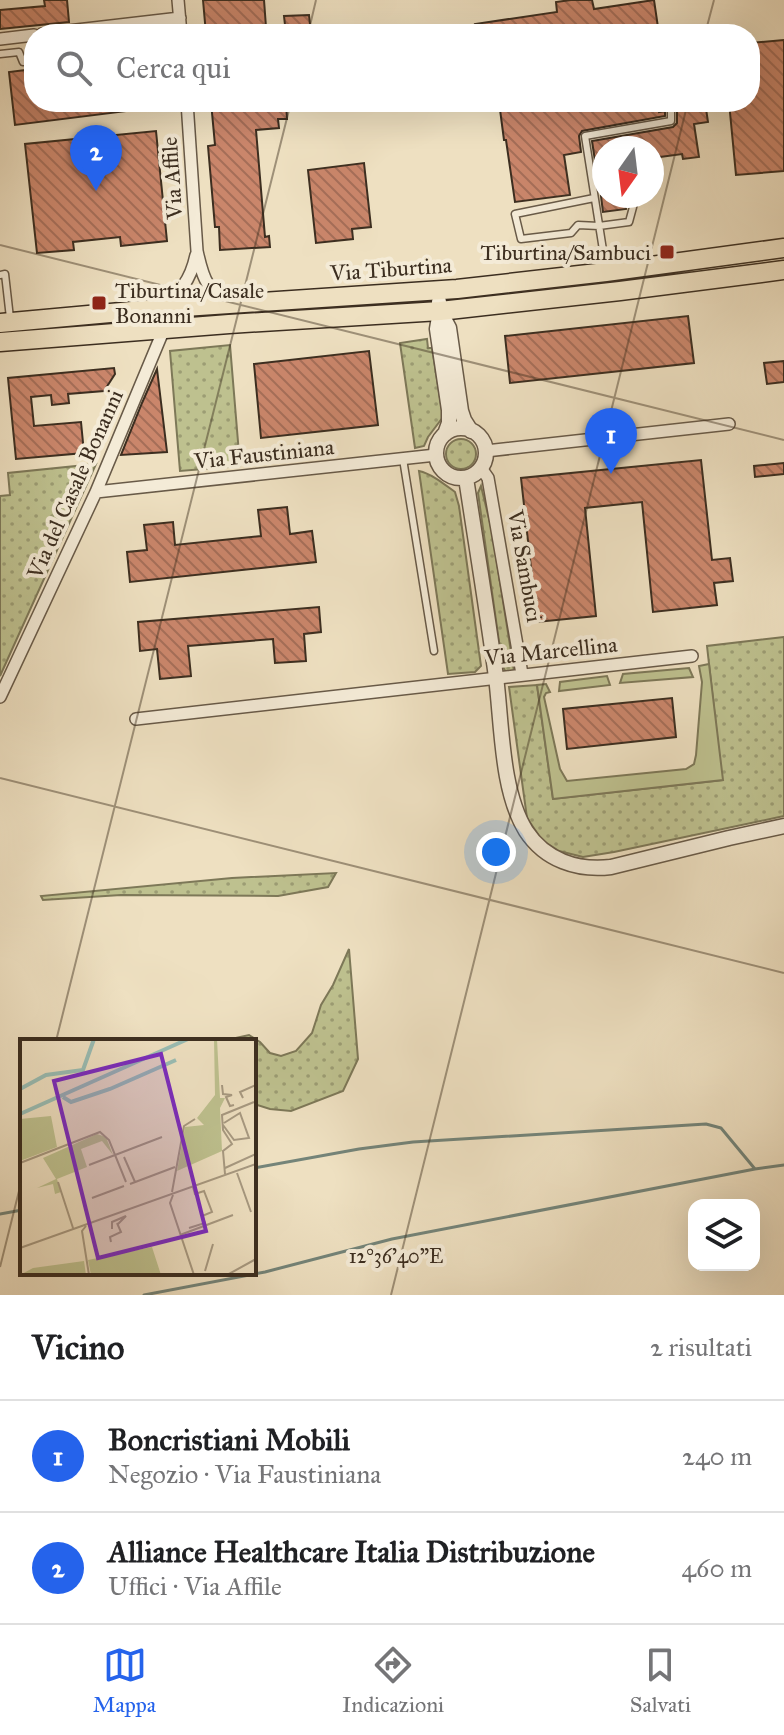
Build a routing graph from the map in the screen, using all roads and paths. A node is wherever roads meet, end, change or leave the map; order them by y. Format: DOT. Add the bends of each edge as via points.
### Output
graph roads {
  1 [pos="178,0"];
  2 [pos="180,18"];
  3 [pos="128,24"];
  4 [pos="180,24"];
  5 [pos="24,36"];
  6 [pos="0,39"];
  7 [pos="0,54"];
  8 [pos="24,62"];
  9 [pos="188,112"];
  10 [pos="671,112"];
  11 [pos="592,184"];
  12 [pos="592,198"];
  13 [pos="596,208"];
  14 [pos="633,208"];
  15 [pos="599,226"];
  16 [pos="784,248"];
  17 [pos="197,251"];
  18 [pos="784,270"];
  19 [pos="606,272"];
  20 [pos="0,275"];
  21 [pos="437,282"];
  22 [pos="277,301"];
  23 [pos="154,309"];
  24 [pos="440,311"];
  25 [pos="5,322"];
  26 [pos="164,329"];
  27 [pos="0,342"];
  28 [pos="729,424"];
  29 [pos="471,431"];
  30 [pos="445,434"];
  31 [pos="486,451"];
  32 [pos="436,455"];
  33 [pos="403,459"];
  34 [pos="481,468"];
  35 [pos="466,478"];
  36 [pos="96,492"];
  37 [pos="434,651"];
  38 [pos="692,656"];
  39 [pos="522,674"];
  40 [pos="496,678"];
  41 [pos="0,697"];
  42 [pos="136,719"];
  43 [pos="784,826"];
  1 -- 2 [label="street"];
  2 -- 3 [label="street"];
  2 -- 4 [label="street"];
  5 -- 6 [label="street"];
  7 -- 8 [label="lane" via="19,52"];
  9 -- 17 [label="street, Via Affile"];
  10 -- 11 [label="lane" via="671,121 585,136"];
  12 -- 15 [label="lane" via="515,214 521,239 571,233 578,225"];
  13 -- 15 [label="lane"];
  14 -- 15 [label="lane" via="629,222"];
  15 -- 19 [label="lane"];
  16 -- 19 [label="main road, Via Tiburtina"];
  17 -- 22 [label="street, Via Affile" via="206,282 217,293"];
  17 -- 23 [label="street, Via Affile" via="183,288"];
  18 -- 24 [label="main road, Via Tiburtina"];
  19 -- 21 [label="main road, Via Tiburtina"];
  20 -- 25 [label="lane" via="5,274"];
  21 -- 22 [label="main road, Via Tiburtina"];
  21 -- 24 [label="street"];
  22 -- 23 [label="main road, Via Tiburtina"];
  23 -- 25 [label="main road, Via Tiburtina"];
  24 -- 26 [label="main road, Via Tiburtina"];
  24 -- 29 [label="street" via="449,328 461,411"];
  24 -- 30 [label="street" via="437,329 449,410"];
  26 -- 27 [label="main road, Via Tiburtina"];
  26 -- 36 [label="street, Via del Casale Bonanni"];
  28 -- 31 [label="street"];
  29 -- 30 [label="street"];
  29 -- 31 [label="street"];
  30 -- 32 [label="street"];
  31 -- 34 [label="street"];
  32 -- 33 [label="street, Via Faustiniana"];
  32 -- 35 [label="street" via="445,472"];
  33 -- 36 [label="street, Via Faustiniana"];
  33 -- 37 [label="lane"];
  34 -- 35 [label="street"];
  34 -- 39 [label="street, Via Sambuci" via="488,478"];
  35 -- 40 [label="street, Via Sambuci"];
  36 -- 41 [label="street, Via del Casale Bonanni"];
  38 -- 39 [label="street, Via Marcellina"];
  39 -- 40 [label="street, Via Marcellina"];
  40 -- 42 [label="street, Via Marcellina"];
  40 -- 43 [label="street, Via Sambuci" via="515,809 531,838 559,860 611,867"];
}
